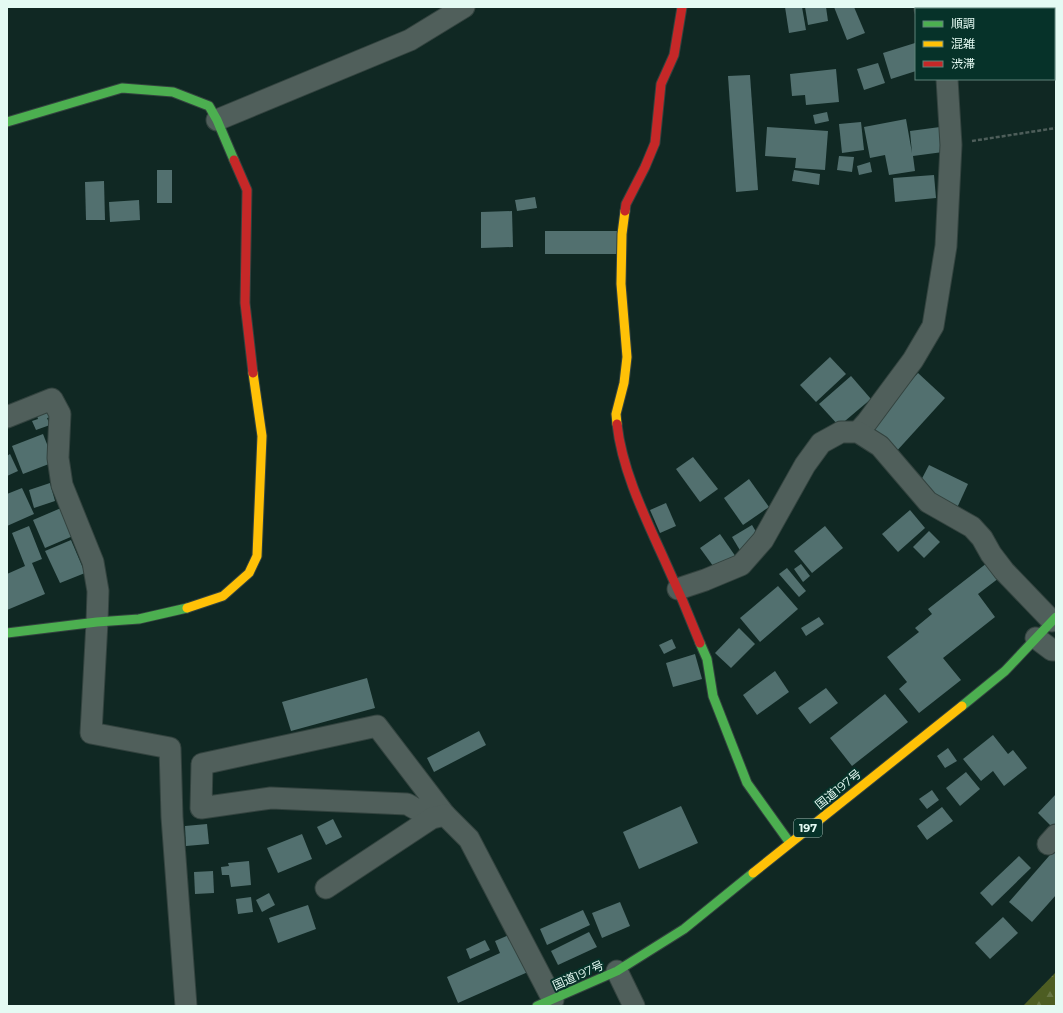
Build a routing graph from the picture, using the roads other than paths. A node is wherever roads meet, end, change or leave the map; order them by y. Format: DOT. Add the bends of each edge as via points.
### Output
graph roads {
  1 [pos="464,7"];
  2 [pos="682,7"];
  3 [pos="947,80"];
  4 [pos="217,120"];
  5 [pos="7,122"];
  6 [pos="7,417"];
  7 [pos="858,432"];
  8 [pos="678,589"];
  9 [pos="1054,619"];
  10 [pos="97,622"];
  11 [pos="7,633"];
  12 [pos="1036,638"];
  13 [pos="1056,650"];
  14 [pos="438,817"];
  15 [pos="790,843"];
  16 [pos="326,888"];
  17 [pos="617,971"];
  18 [pos="545,1003"];
  19 [pos="186,1006"];
  20 [pos="634,1006"];
  1 -- 4 [label="street" via="410,40"];
  2 -- 8 [label="main road" via="674,55 661,84 655,143 626,204 622,234 621,284 627,357 624,384 616,414 619,443 641,508"];
  3 -- 7 [label="street" via="951,145 946,246 933,326 913,360"];
  4 -- 5 [label="main road" via="209,106 173,92 122,88"];
  4 -- 10 [label="main road" via="247,190 245,303 262,436 257,556 249,573 223,596 182,610 139,619"];
  6 -- 10 [label="street" via="52,398 60,414 58,458 62,485 93,562 98,591"];
  7 -- 8 [label="street" via="841,432 820,443 763,540 741,565"];
  7 -- 9 [label="street" via="880,446 928,502 972,527 1004,570"];
  8 -- 15 [label="main road" via="707,659 713,696 747,783"];
  9 -- 12 [label="main road, 国道197号 / 197"];
  10 -- 11 [label="main road"];
  10 -- 19 [label="street" via="91,733 170,748 172,817"];
  12 -- 13 [label="street" via="1052,650"];
  12 -- 15 [label="main road, 国道197号 / 197" via="1005,671"];
  14 -- 14 [label="street" via="378,726 202,764 201,808 271,798 407,804"];
  14 -- 16 [label="street"];
  14 -- 18 [label="street" via="469,839"];
  15 -- 17 [label="main road, 国道197号 / 197" via="684,929"];
  17 -- 18 [label="main road, 国道197号 / 197"];
  17 -- 20 [label="street"];
}
